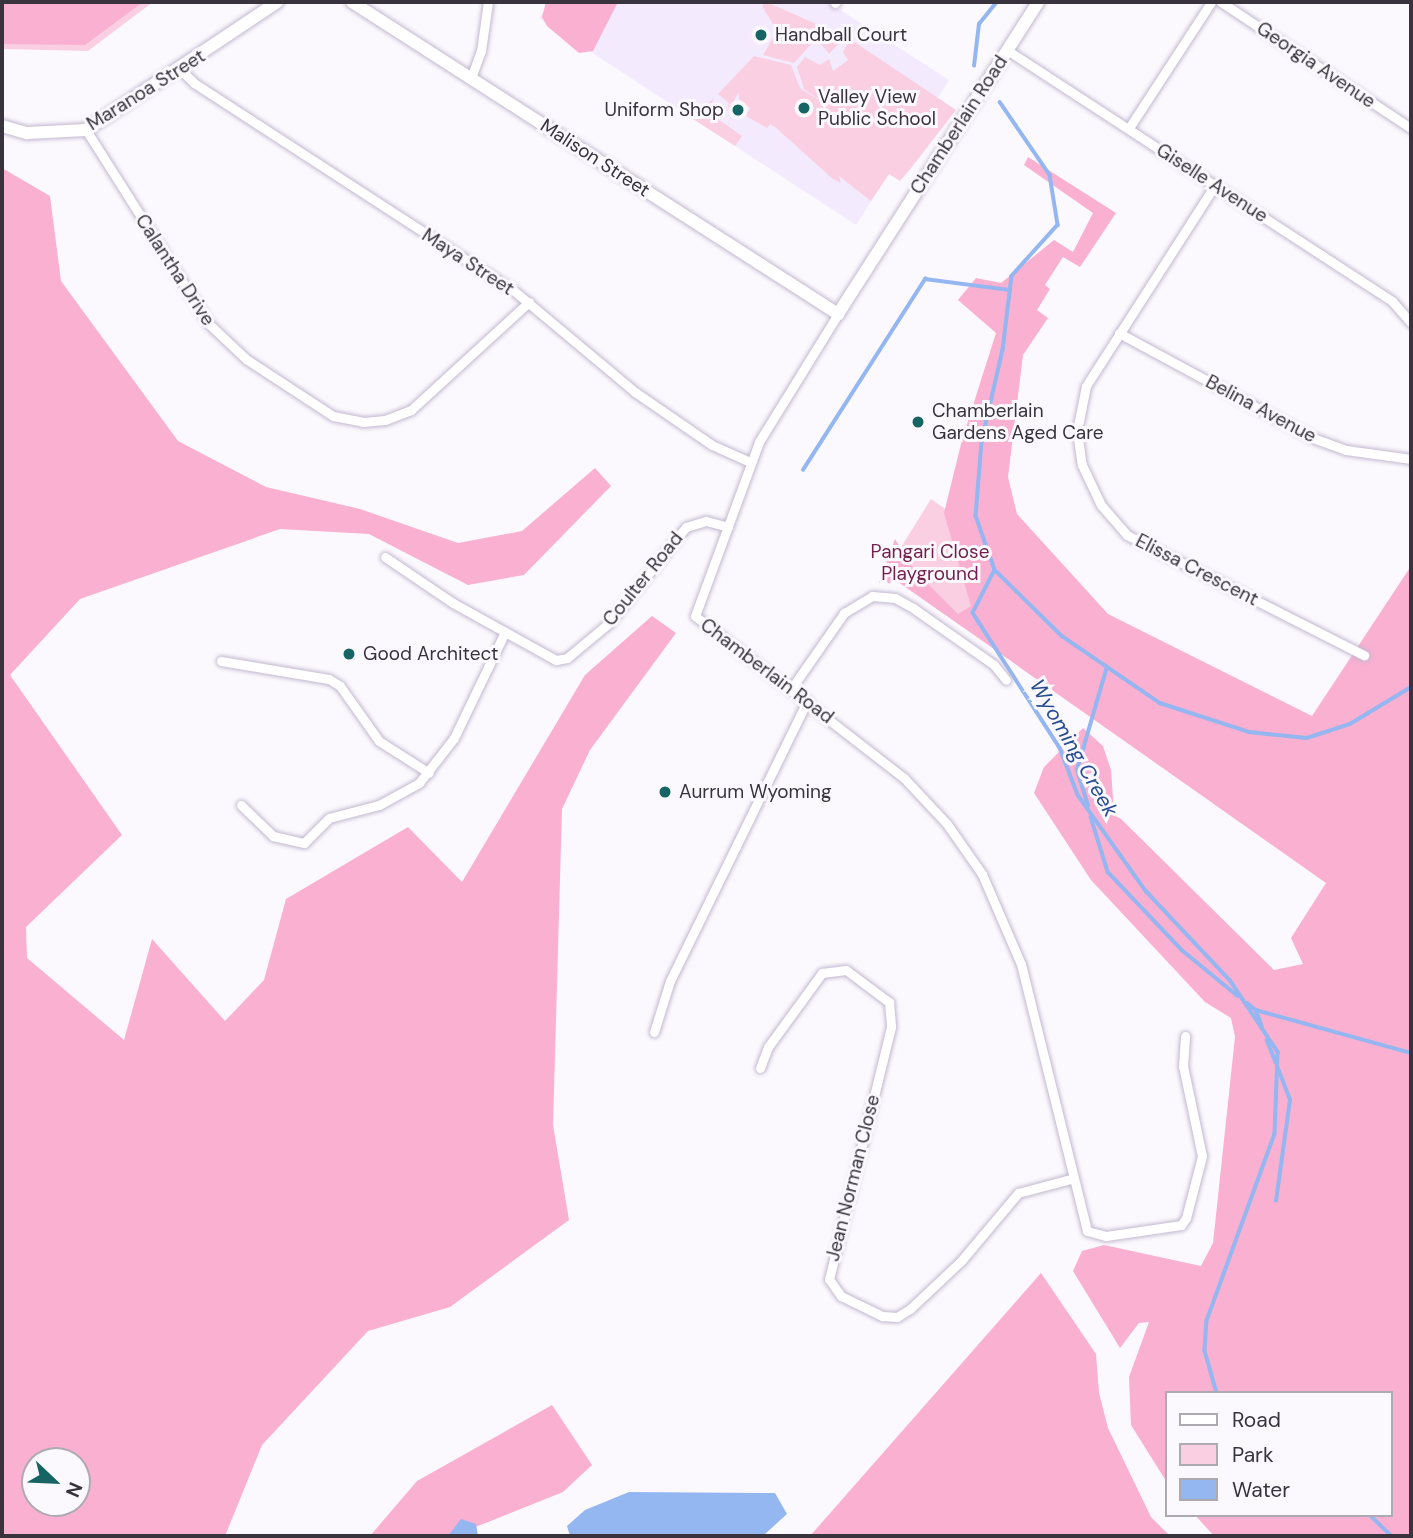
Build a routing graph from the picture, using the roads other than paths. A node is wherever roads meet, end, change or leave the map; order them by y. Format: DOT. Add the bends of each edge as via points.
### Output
graph roads {
  1 [pos="277,2"];
  2 [pos="352,2"];
  3 [pos="488,2"];
  4 [pos="1038,2"];
  5 [pos="1211,2"];
  6 [pos="1221,2"];
  7 [pos="1007,50"];
  8 [pos="180,69"];
  9 [pos="471,78"];
  10 [pos="2,126"];
  11 [pos="1129,128"];
  12 [pos="1411,128"];
  13 [pos="86,130"];
  14 [pos="1214,185"];
  15 [pos="529,302"];
  16 [pos="838,314"];
  17 [pos="1411,320"];
  18 [pos="1119,333"];
  19 [pos="1411,457"];
  20 [pos="750,462"];
  21 [pos="728,527"];
  22 [pos="385,557"];
  23 [pos="504,634"];
  24 [pos="1364,656"];
  25 [pos="221,661"];
  26 [pos="1006,680"];
  27 [pos="791,689"];
  28 [pos="807,701"];
  29 [pos="429,773"];
  30 [pos="242,805"];
  31 [pos="654,1032"];
  32 [pos="1185,1036"];
  33 [pos="760,1068"];
  34 [pos="1071,1180"];
  1 -- 8 [label="street, Maranoa Street"];
  2 -- 9 [label="street, Malison Street"];
  3 -- 9 [label="street" via="479,61"];
  4 -- 7 [label="street, Chamberlain Road"];
  5 -- 11 [label="street"];
  6 -- 12 [label="street, Georgia Avenue"];
  7 -- 11 [label="street, Giselle Avenue"];
  7 -- 16 [label="street, Chamberlain Road"];
  8 -- 13 [label="street, Maranoa Street"];
  8 -- 15 [label="street, Maya Street" via="194,83"];
  9 -- 16 [label="street, Malison Street"];
  10 -- 13 [label="street, Maranoa Street" via="27,133"];
  11 -- 14 [label="street, Giselle Avenue"];
  13 -- 15 [label="street, Calantha Drive" via="209,324 246,359 333,416 363,422 411,410"];
  14 -- 17 [label="street, Giselle Avenue" via="1392,301"];
  14 -- 18 [label="street, Elissa Crescent"];
  15 -- 20 [label="street, Maya Street" via="635,392 718,449"];
  16 -- 20 [label="street, Chamberlain Road" via="768,422"];
  18 -- 19 [label="street, Belina Avenue" via="1313,438 1346,450"];
  18 -- 24 [label="street, Elissa Crescent" via="1086,386 1077,431 1086,477 1113,521 1143,544"];
  20 -- 21 [label="street, Chamberlain Road"];
  21 -- 23 [label="street, Coulter Road" via="706,521 686,527 629,603 567,658 545,658"];
  21 -- 27 [label="street, Chamberlain Road" via="695,616"];
  22 -- 23 [label="street, Coulter Road"];
  23 -- 29 [label="street" via="454,738"];
  25 -- 29 [label="street" via="329,679 340,686 379,741"];
  26 -- 27 [label="street" via="994,665 914,608 895,598 873,596 844,614"];
  27 -- 28 [label="street, Chamberlain Road"];
  28 -- 31 [label="street" via="670,981"];
  28 -- 34 [label="street, Chamberlain Road" via="926,799 982,874 1021,964"];
  29 -- 30 [label="street" via="379,805 329,818 304,844 272,836"];
  32 -- 34 [label="street, Chamberlain Road" via="1183,1066 1202,1156 1181,1225 1106,1236 1087,1231"];
  33 -- 34 [label="street, Jean Norman Close" via="768,1047 822,973 846,970 888,1002 891,1027 829,1279 835,1293 882,1316 897,1317 910,1309 961,1261 1017,1193"];
}
